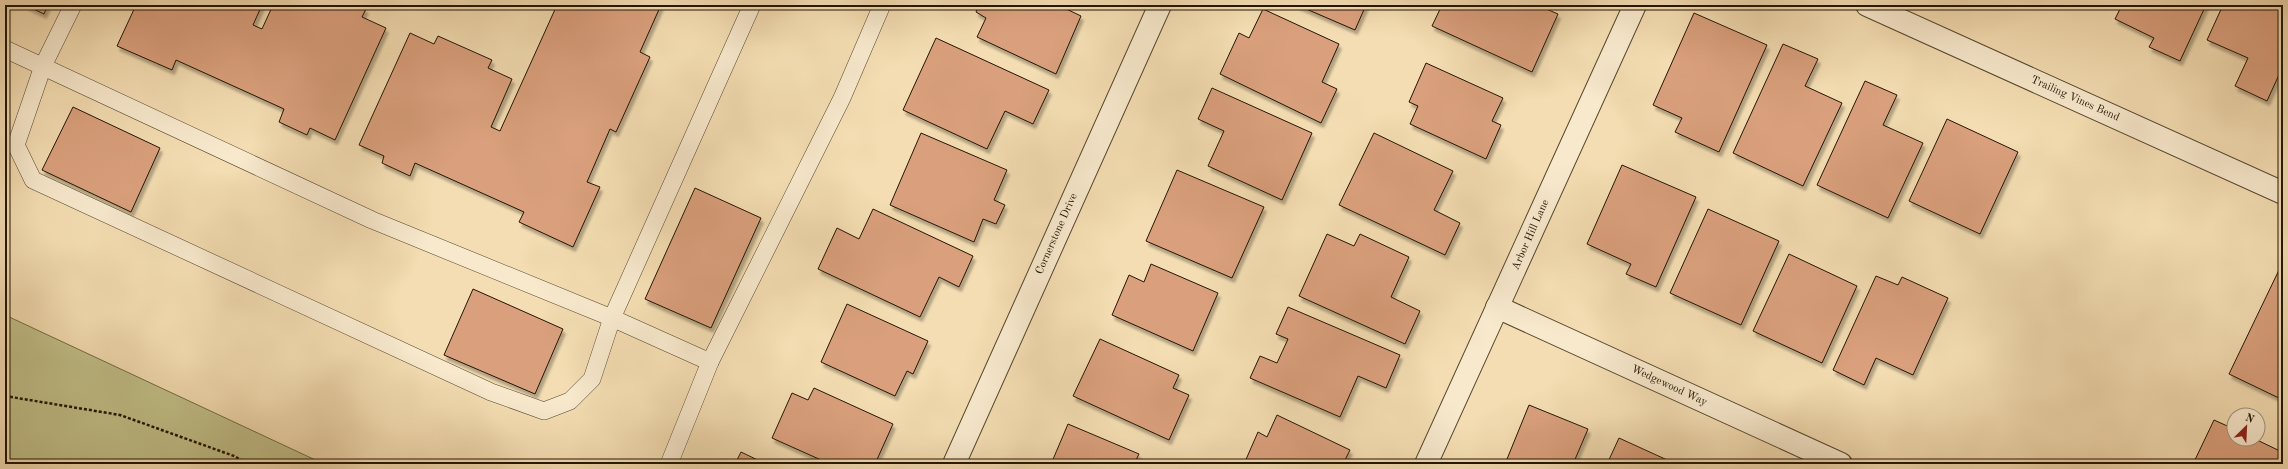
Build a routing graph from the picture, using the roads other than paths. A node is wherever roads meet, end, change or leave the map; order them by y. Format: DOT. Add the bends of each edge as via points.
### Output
graph roads {
  1 [pos="73,5"];
  2 [pos="752,5"];
  3 [pos="882,5"];
  4 [pos="1160,5"];
  5 [pos="1635,5"];
  6 [pos="1867,5"];
  7 [pos="5,49"];
  8 [pos="43,66"];
  9 [pos="2283,193"];
  10 [pos="1498,307"];
  11 [pos="612,318"];
  12 [pos="710,362"];
  13 [pos="669,464"];
  14 [pos="954,464"];
  15 [pos="1426,464"];
  16 [pos="1841,464"];
  1 -- 8 [label="lane"];
  2 -- 11 [label="lane"];
  3 -- 12 [label="lane" via="842,98"];
  4 -- 14 [label="street, Cornerstone Drive"];
  5 -- 10 [label="street, Arbor Hill Lane"];
  6 -- 9 [label="street, Trailing Vines Bend"];
  7 -- 8 [label="lane"];
  8 -- 11 [label="lane" via="372,220"];
  8 -- 11 [label="lane" via="16,144 33,180 492,392 544,411 570,401 592,379"];
  10 -- 15 [label="street, Arbor Hill Lane"];
  10 -- 16 [label="street, Wedgewood Way"];
  11 -- 12 [label="lane"];
  12 -- 13 [label="lane"];
}
